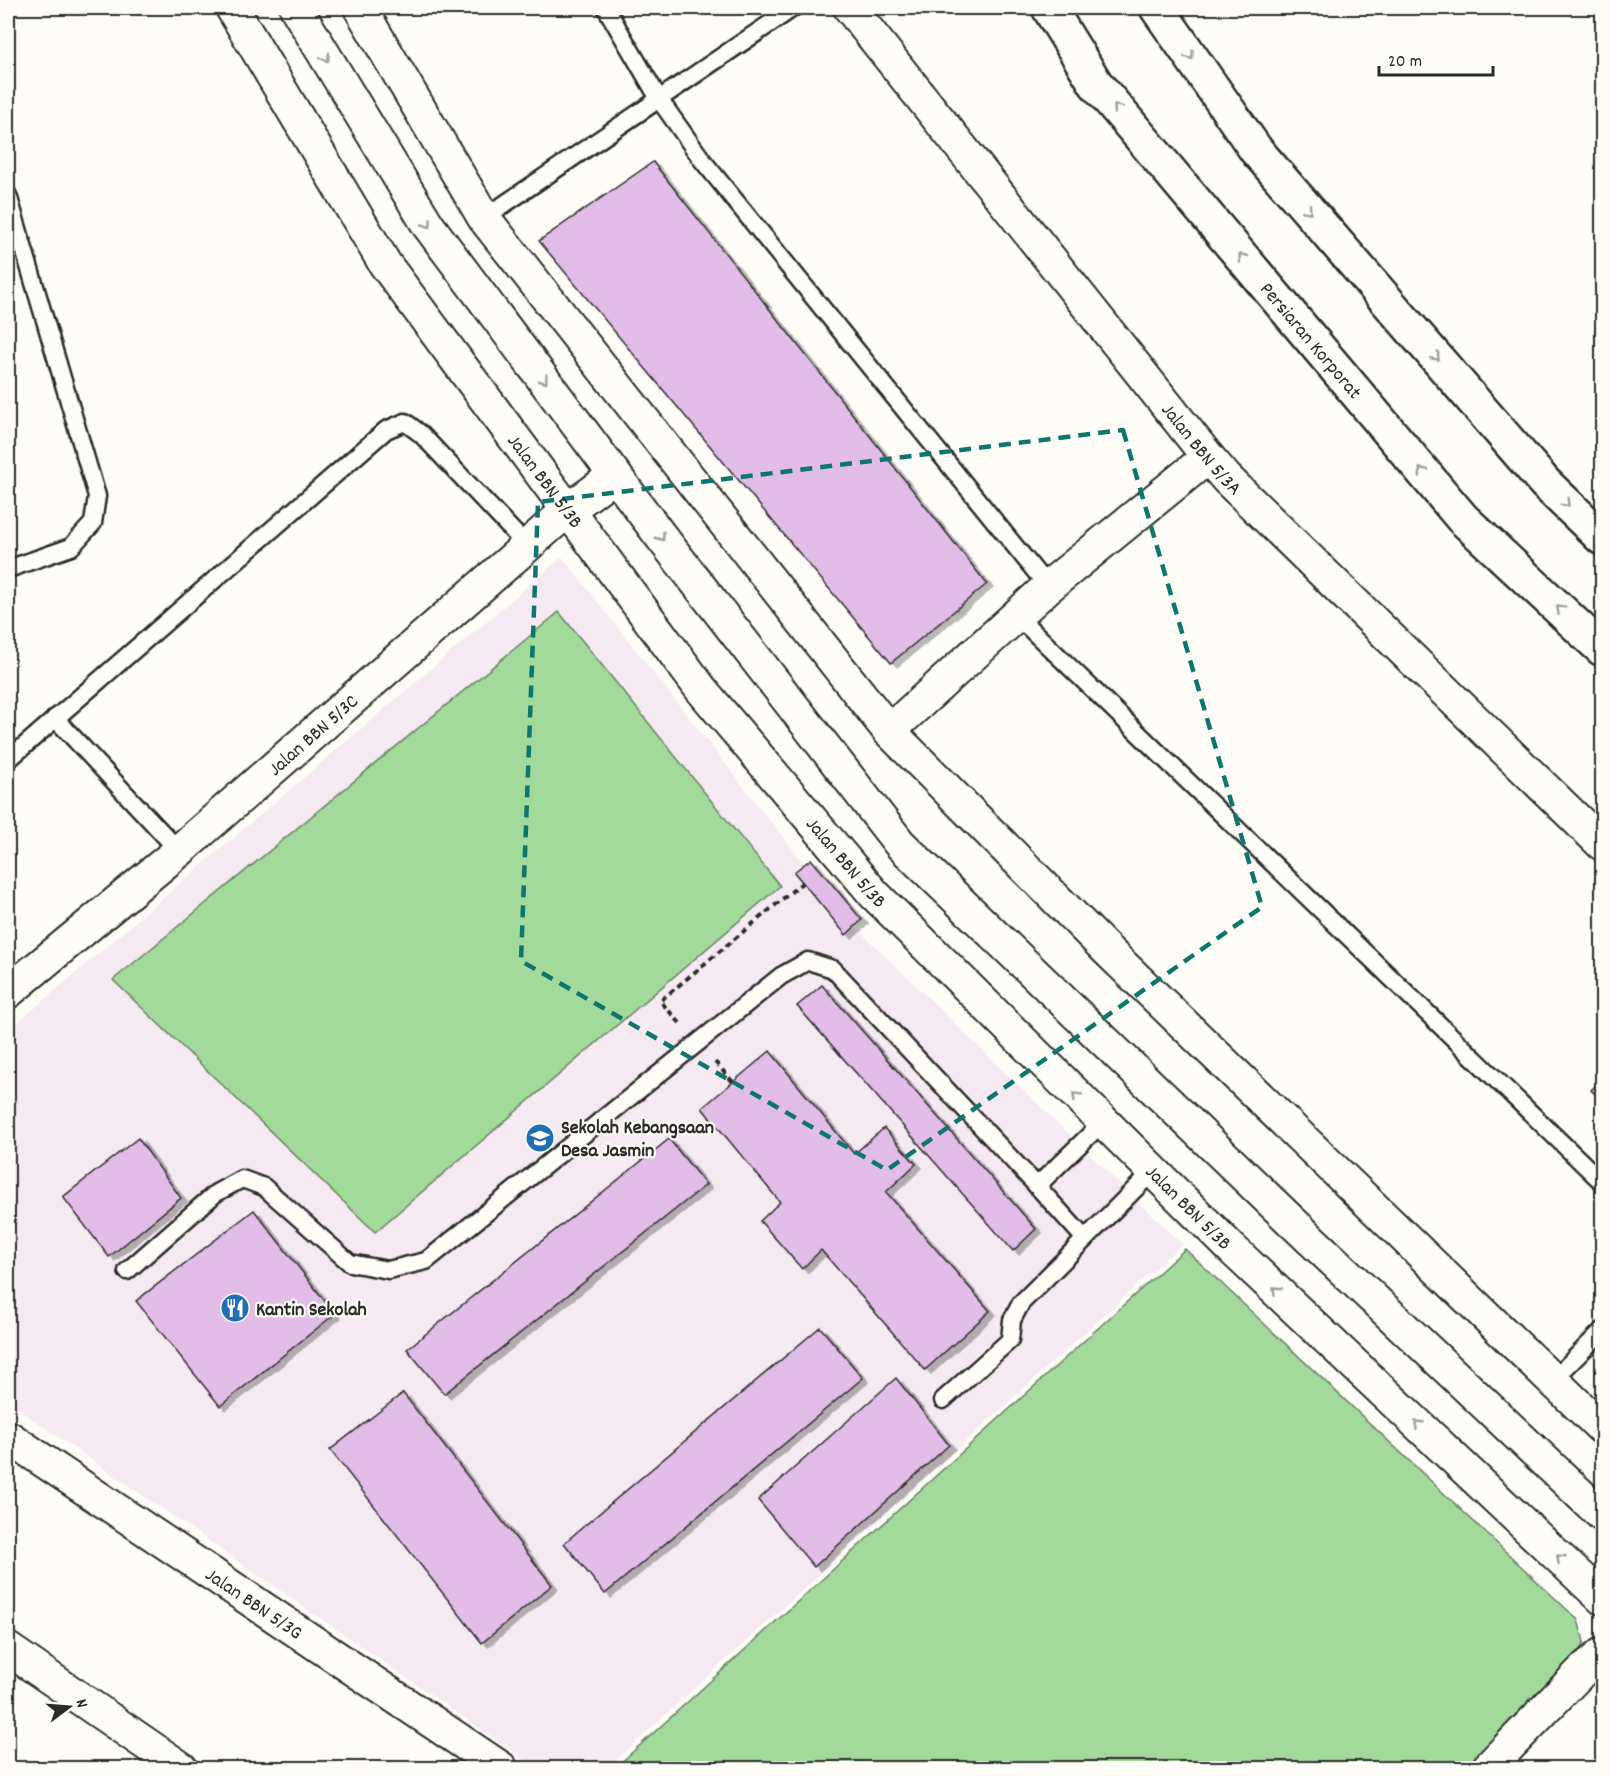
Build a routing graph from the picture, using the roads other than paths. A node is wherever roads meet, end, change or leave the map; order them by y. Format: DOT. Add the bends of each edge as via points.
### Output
graph roads {
  1 [pos="232,8"];
  2 [pos="296,8"];
  3 [pos="360,8"];
  4 [pos="606,8"];
  5 [pos="793,8"];
  6 [pos="850,8"];
  7 [pos="1049,8"];
  8 [pos="1157,8"];
  9 [pos="659,99"];
  10 [pos="8,195"];
  11 [pos="484,218"];
  12 [pos="1208,458"];
  13 [pos="615,476"];
  14 [pos="568,510"];
  15 [pos="1602,538"];
  16 [pos="526,546"];
  17 [pos="8,569"];
  18 [pos="1048,587"];
  19 [pos="1017,616"];
  20 [pos="1602,649"];
  21 [pos="56,718"];
  22 [pos="889,731"];
  23 [pos="8,760"];
  24 [pos="1602,844"];
  25 [pos="179,851"];
  26 [pos="8,992"];
  27 [pos="1103,1122"];
  28 [pos="1153,1171"];
  29 [pos="1602,1182"];
  30 [pos="1037,1186"];
  31 [pos="1085,1239"];
  32 [pos="127,1271"];
  33 [pos="1602,1331"];
  34 [pos="1553,1380"];
  35 [pos="943,1400"];
  36 [pos="1602,1428"];
  37 [pos="8,1437"];
  38 [pos="1602,1515"];
  39 [pos="1602,1598"];
  40 [pos="8,1649"];
  41 [pos="1597,1669"];
  42 [pos="163,1764"];
  43 [pos="501,1768"];
  44 [pos="1488,1768"];
  1 -- 14 [label="street, Jalan BBN 5/3B" via="385,264"];
  2 -- 13 [label="street, one-way" via="428,225"];
  3 -- 11 [label="street"];
  4 -- 9 [label="lane"];
  5 -- 9 [label="lane"];
  6 -- 12 [label="street, Jalan BBN 5/3A"];
  20 -- 7 [label="main road, Persiaran Korporat, one-way" via="1462,518 1096,84"];
  8 -- 15 [label="main road, one-way" via="1256,150 1545,483"];
  9 -- 11 [label="lane"];
  9 -- 18 [label="lane" via="703,161"];
  10 -- 17 [label="lane" via="97,496 93,523 71,547"];
  11 -- 22 [label="street"];
  12 -- 18 [label="street"];
  12 -- 24 [label="street, Jalan BBN 5/3A"];
  13 -- 14 [label="street, Jalan BBN 5/3C"];
  13 -- 38 [label="street, one-way" via="900,844"];
  14 -- 16 [label="street, Jalan BBN 5/3C"];
  27 -- 14 [label="street, Jalan BBN 5/3B, one-way" via="874,894 701,689"];
  16 -- 21 [label="lane" via="422,434 405,422 386,430"];
  16 -- 25 [label="street, Jalan BBN 5/3C"];
  18 -- 19 [label="street"];
  19 -- 22 [label="street"];
  19 -- 29 [label="lane"];
  21 -- 23 [label="lane"];
  21 -- 25 [label="lane"];
  22 -- 34 [label="street" via="1108,951"];
  25 -- 26 [label="street, Jalan BBN 5/3C"];
  27 -- 28 [label="street, Jalan BBN 5/3B"];
  27 -- 30 [label="lane"];
  28 -- 31 [label="lane"];
  39 -- 28 [label="street, Jalan BBN 5/3B, one-way"];
  30 -- 31 [label="lane"];
  30 -- 32 [label="lane" via="834,969 808,961 782,976 426,1261 388,1270 350,1263 264,1187 242,1179 216,1193"];
  31 -- 35 [label="lane" via="1021,1303 1012,1320 1010,1340"];
  33 -- 34 [label="lane"];
  34 -- 36 [label="street"];
  37 -- 43 [label="street, Jalan BBN 5/3G"];
  40 -- 42 [label="street"];
  41 -- 44 [label="street"];
}
